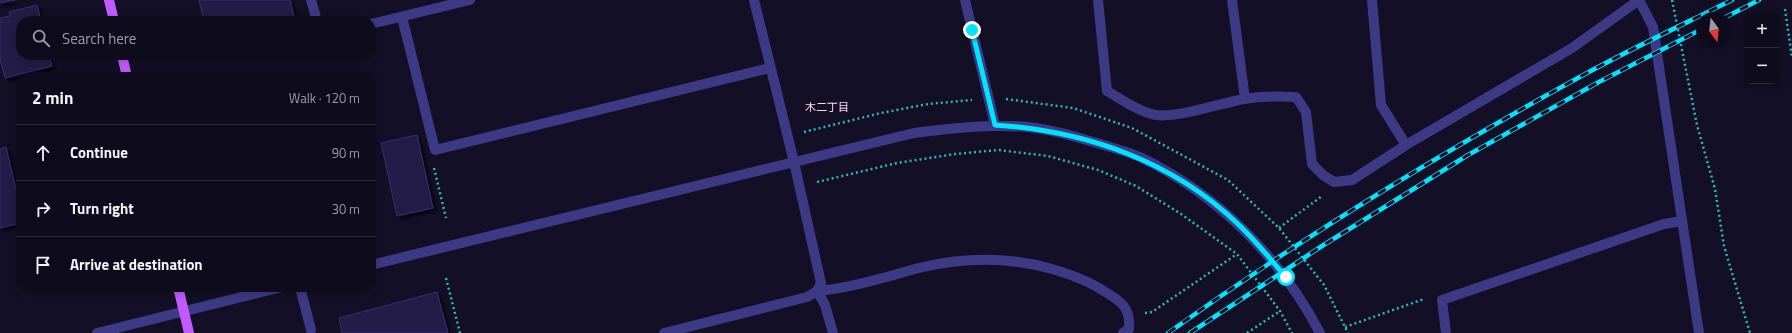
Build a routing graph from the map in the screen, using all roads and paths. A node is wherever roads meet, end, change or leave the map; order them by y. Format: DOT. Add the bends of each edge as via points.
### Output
graph roads {
  1 [pos="109,0"];
  2 [pos="312,0"];
  3 [pos="754,0"];
  4 [pos="965,0"];
  5 [pos="1098,0"];
  6 [pos="1232,0"];
  7 [pos="1372,0"];
  8 [pos="1639,0"];
  9 [pos="1672,0"];
  10 [pos="465,1"];
  11 [pos="1785,9"];
  12 [pos="113,16"];
  13 [pos="316,16"];
  14 [pos="402,16"];
  15 [pos="376,23"];
  16 [pos="1792,58"];
  17 [pos="123,60"];
  18 [pos="770,68"];
  19 [pos="126,72"];
  20 [pos="1245,99"];
  21 [pos="976,100"];
  22 [pos="995,125"];
  23 [pos="803,132"];
  24 [pos="1406,145"];
  25 [pos="435,150"];
  26 [pos="794,162"];
  27 [pos="817,182"];
  28 [pos="1334,182"];
  29 [pos="446,218"];
  30 [pos="1682,221"];
  31 [pos="1279,228"];
  32 [pos="1237,254"];
  33 [pos="376,264"];
  34 [pos="446,278"];
  35 [pos="817,291"];
  36 [pos="179,292"];
  37 [pos="262,292"];
  38 [pos="301,292"];
  39 [pos="1442,300"];
  40 [pos="184,311"];
  41 [pos="1280,311"];
  42 [pos="1130,318"];
  43 [pos="1345,327"];
  44 [pos="310,330"];
  45 [pos="97,333"];
  46 [pos="189,333"];
  47 [pos="460,333"];
  48 [pos="664,333"];
  49 [pos="833,333"];
  50 [pos="1123,333"];
  51 [pos="1247,333"];
  52 [pos="1292,333"];
  53 [pos="1320,333"];
  54 [pos="1446,333"];
  55 [pos="1699,333"];
  56 [pos="1750,333"];
  1 -- 12 [label="main road"];
  2 -- 13 [label="street"];
  3 -- 18 [label="street"];
  4 -- 22 [label="street"];
  5 -- 20 [label="street" via="1107,91 1133,106 1156,115 1173,114"];
  6 -- 20 [label="street"];
  7 -- 24 [label="street" via="1381,105"];
  8 -- 24 [label="street" via="1572,48"];
  8 -- 30 [label="street" via="1653,26"];
  9 -- 56 [label="path" via="1697,125 1715,189 1724,246"];
  10 -- 14 [label="street"];
  11 -- 16 [label="path"];
  14 -- 15 [label="street"];
  14 -- 25 [label="street"];
  17 -- 19 [label="main road"];
  18 -- 25 [label="street"];
  18 -- 26 [label="street"];
  20 -- 28 [label="street" via="1267,96 1296,97 1306,112 1312,164"];
  21 -- 23 [label="path" via="928,104"];
  22 -- 26 [label="street" via="914,133"];
  22 -- 53 [label="street" via="1068,134 1103,145 1141,158 1196,190 1239,225 1286,277"];
  24 -- 28 [label="street" via="1352,180"];
  25 -- 29 [label="path" via="433,163"];
  26 -- 33 [label="street"];
  26 -- 35 [label="street" via="819,270 821,283"];
  27 -- 32 [label="path" via="897,163 955,154 998,150 1048,156 1098,170 1136,186"];
  28 -- 31 [label="path" via="1326,194"];
  30 -- 39 [label="street" via="1664,224"];
  30 -- 55 [label="street"];
  32 -- 41 [label="path"];
  32 -- 42 [label="path" via="1152,312"];
  34 -- 47 [label="path"];
  35 -- 42 [label="street" via="838,289 963,260 997,259 1032,264 1068,274 1097,286 1122,302"];
  35 -- 48 [label="street" via="807,297"];
  35 -- 49 [label="street" via="825,305"];
  36 -- 40 [label="main road"];
  37 -- 40 [label="street"];
  38 -- 44 [label="street"];
  39 -- 43 [label="path" via="1424,299"];
  39 -- 54 [label="street"];
  40 -- 45 [label="street"];
  40 -- 46 [label="main road"];
  41 -- 51 [label="path"];
  41 -- 52 [label="path"];
  42 -- 50 [label="street" via="1129,328"];
}
